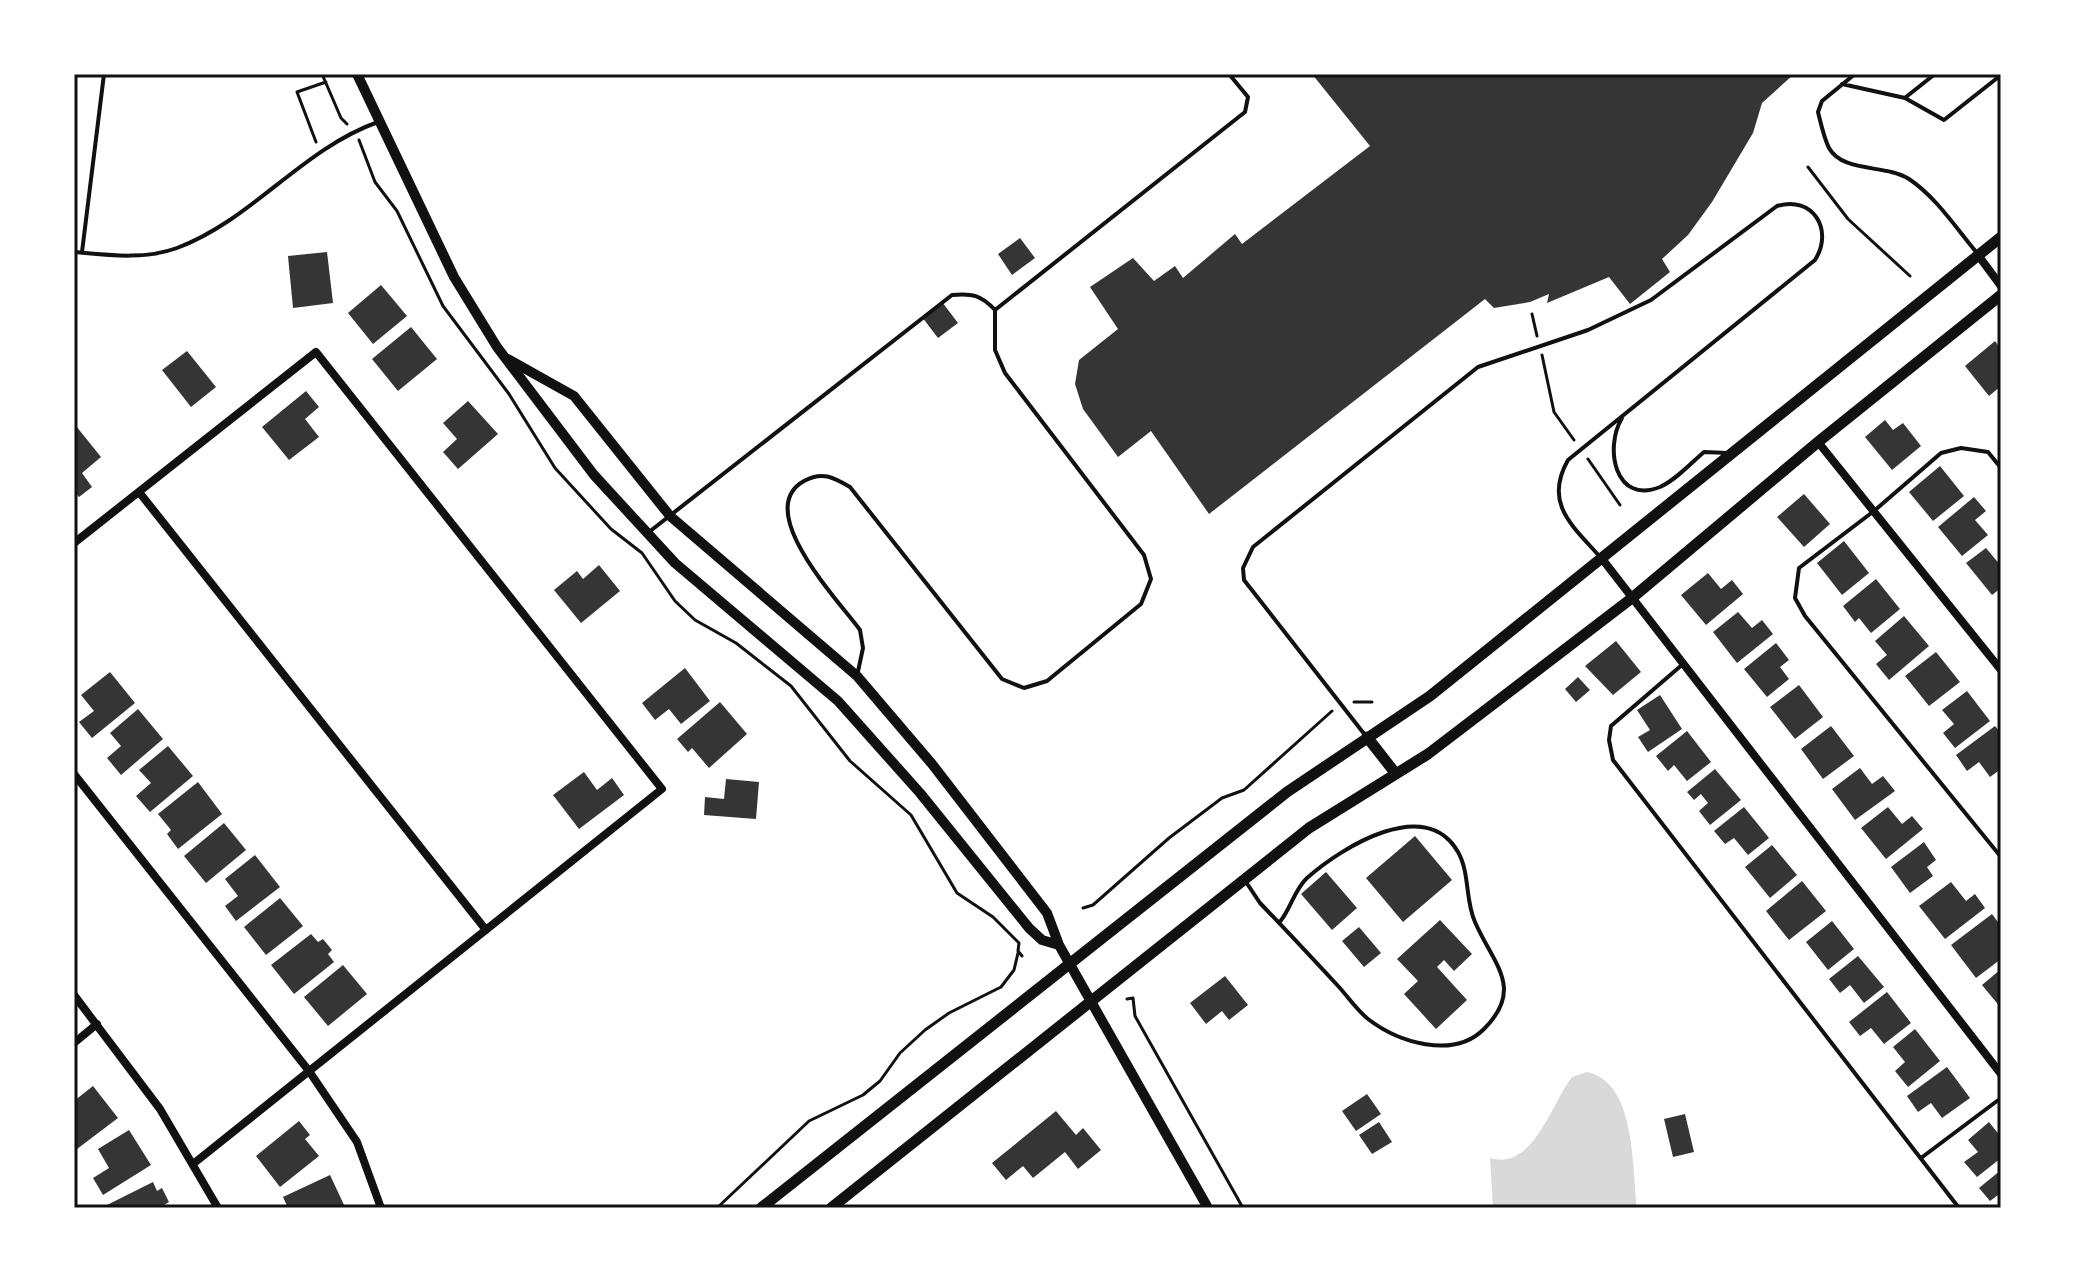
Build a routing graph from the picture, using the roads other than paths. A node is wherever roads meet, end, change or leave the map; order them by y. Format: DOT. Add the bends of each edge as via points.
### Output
graph roads {
  1 [pos="104,74"];
  2 [pos="357,74"];
  3 [pos="1229,74"];
  4 [pos="1855,74"];
  5 [pos="1935,74"];
  6 [pos="2001,75"];
  7 [pos="1842,84"];
  8 [pos="1905,98"];
  9 [pos="380,121"];
  10 [pos="2001,237"];
  11 [pos="74,252"];
  12 [pos="82,252"];
  13 [pos="1978,255"];
  14 [pos="2001,286"];
  15 [pos="2001,295"];
  16 [pos="995,310"];
  17 [pos="506,358"];
  18 [pos="1625,413"];
  19 [pos="1818,442"];
  20 [pos="1735,453"];
  21 [pos="2001,468"];
  22 [pos="139,492"];
  23 [pos="1874,511"];
  24 [pos="670,516"];
  25 [pos="648,533"];
  26 [pos="74,543"];
  27 [pos="1603,560"];
  28 [pos="1632,598"];
  29 [pos="1683,664"];
  30 [pos="2001,670"];
  31 [pos="857,676"];
  32 [pos="1367,737"];
  33 [pos="74,774"];
  34 [pos="1396,774"];
  35 [pos="2001,857"];
  36 [pos="1244,880"];
  37 [pos="1279,923"];
  38 [pos="486,930"];
  39 [pos="1059,945"];
  40 [pos="1072,965"];
  41 [pos="74,995"];
  42 [pos="1091,1001"];
  43 [pos="97,1024"];
  44 [pos="74,1043"];
  45 [pos="309,1071"];
  46 [pos="2001,1074"];
  47 [pos="2001,1098"];
  48 [pos="1921,1158"];
  49 [pos="193,1164"];
  50 [pos="218,1208"];
  51 [pos="381,1208"];
  52 [pos="761,1208"];
  53 [pos="831,1208"];
  54 [pos="1208,1208"];
  55 [pos="1959,1208"];
  1 -- 12 [label="lane"];
  2 -- 9 [label="street"];
  3 -- 16 [label="lane" via="1248,97 1245,112"];
  4 -- 7 [label="lane"];
  5 -- 8 [label="lane"];
  6 -- 8 [label="lane" via="1944,120"];
  7 -- 8 [label="lane"];
  7 -- 13 [label="lane" via="1822,101 1818,112 1829,148 1848,165 1879,167 1908,178 1932,198"];
  9 -- 12 [label="lane" via="319,151 219,227 176,248 139,256"];
  9 -- 17 [label="street" via="454,277"];
  10 -- 13 [label="main road"];
  11 -- 12 [label="lane"];
  13 -- 14 [label="street"];
  13 -- 20 [label="main road"];
  15 -- 19 [label="main road"];
  16 -- 24 [label="lane" via="970,293 952,295"];
  16 -- 31 [label="lane" via="995,350 1005,373 1144,555 1151,579 1141,604 1047,681 1024,688 1002,679 850,487 828,475 812,477 795,486 785,509 790,533 860,630 863,648"];
  17 -- 24 [label="street" via="574,396"];
  17 -- 25 [label="street" via="594,475"];
  18 -- 20 [label="lane" via="1615,429 1611,453 1621,477 1641,489 1662,486 1704,452"];
  18 -- 27 [label="lane" via="1568,460 1557,479 1567,517"];
  18 -- 32 [label="lane" via="1815,260 1823,248 1823,229 1815,213 1802,204 1777,206 1651,300 1588,330 1478,367 1253,547 1243,568 1244,580"];
  19 -- 23 [label="street"];
  19 -- 28 [label="main road"];
  20 -- 27 [label="main road"];
  21 -- 23 [label="lane" via="1988,452 1961,448 1941,453"];
  22 -- 26 [label="street"];
  22 -- 38 [label="street"];
  22 -- 38 [label="street" via="316,352 662,789"];
  23 -- 30 [label="street"];
  23 -- 35 [label="lane" via="1799,568 1795,598"];
  24 -- 25 [label="lane"];
  24 -- 31 [label="street"];
  25 -- 39 [label="street" via="675,563 838,701 1029,928 1042,940"];
  27 -- 28 [label="street"];
  27 -- 32 [label="main road" via="1430,696"];
  28 -- 29 [label="street"];
  28 -- 34 [label="main road"];
  29 -- 46 [label="street"];
  29 -- 48 [label="lane" via="1611,726 1613,760"];
  31 -- 39 [label="street" via="1047,913"];
  32 -- 34 [label="main road"];
  32 -- 40 [label="main road" via="1287,792"];
  33 -- 45 [label="street"];
  34 -- 36 [label="main road" via="1309,828"];
  36 -- 37 [label="lane"];
  36 -- 42 [label="main road"];
  37 -- 37 [label="lane" via="1368,1019 1406,1039 1435,1046 1464,1044 1484,1029 1501,1005 1506,984 1474,921 1458,852 1432,827 1398,827 1337,857 1306,879"];
  38 -- 45 [label="street"];
  39 -- 40 [label="street"];
  40 -- 42 [label="street"];
  40 -- 52 [label="main road"];
  41 -- 43 [label="street"];
  42 -- 53 [label="main road"];
  42 -- 54 [label="street"];
  43 -- 44 [label="street"];
  43 -- 49 [label="street"];
  45 -- 49 [label="street"];
  45 -- 51 [label="street" via="357,1142"];
  47 -- 48 [label="lane"];
  48 -- 55 [label="lane"];
  49 -- 50 [label="street"];
}
